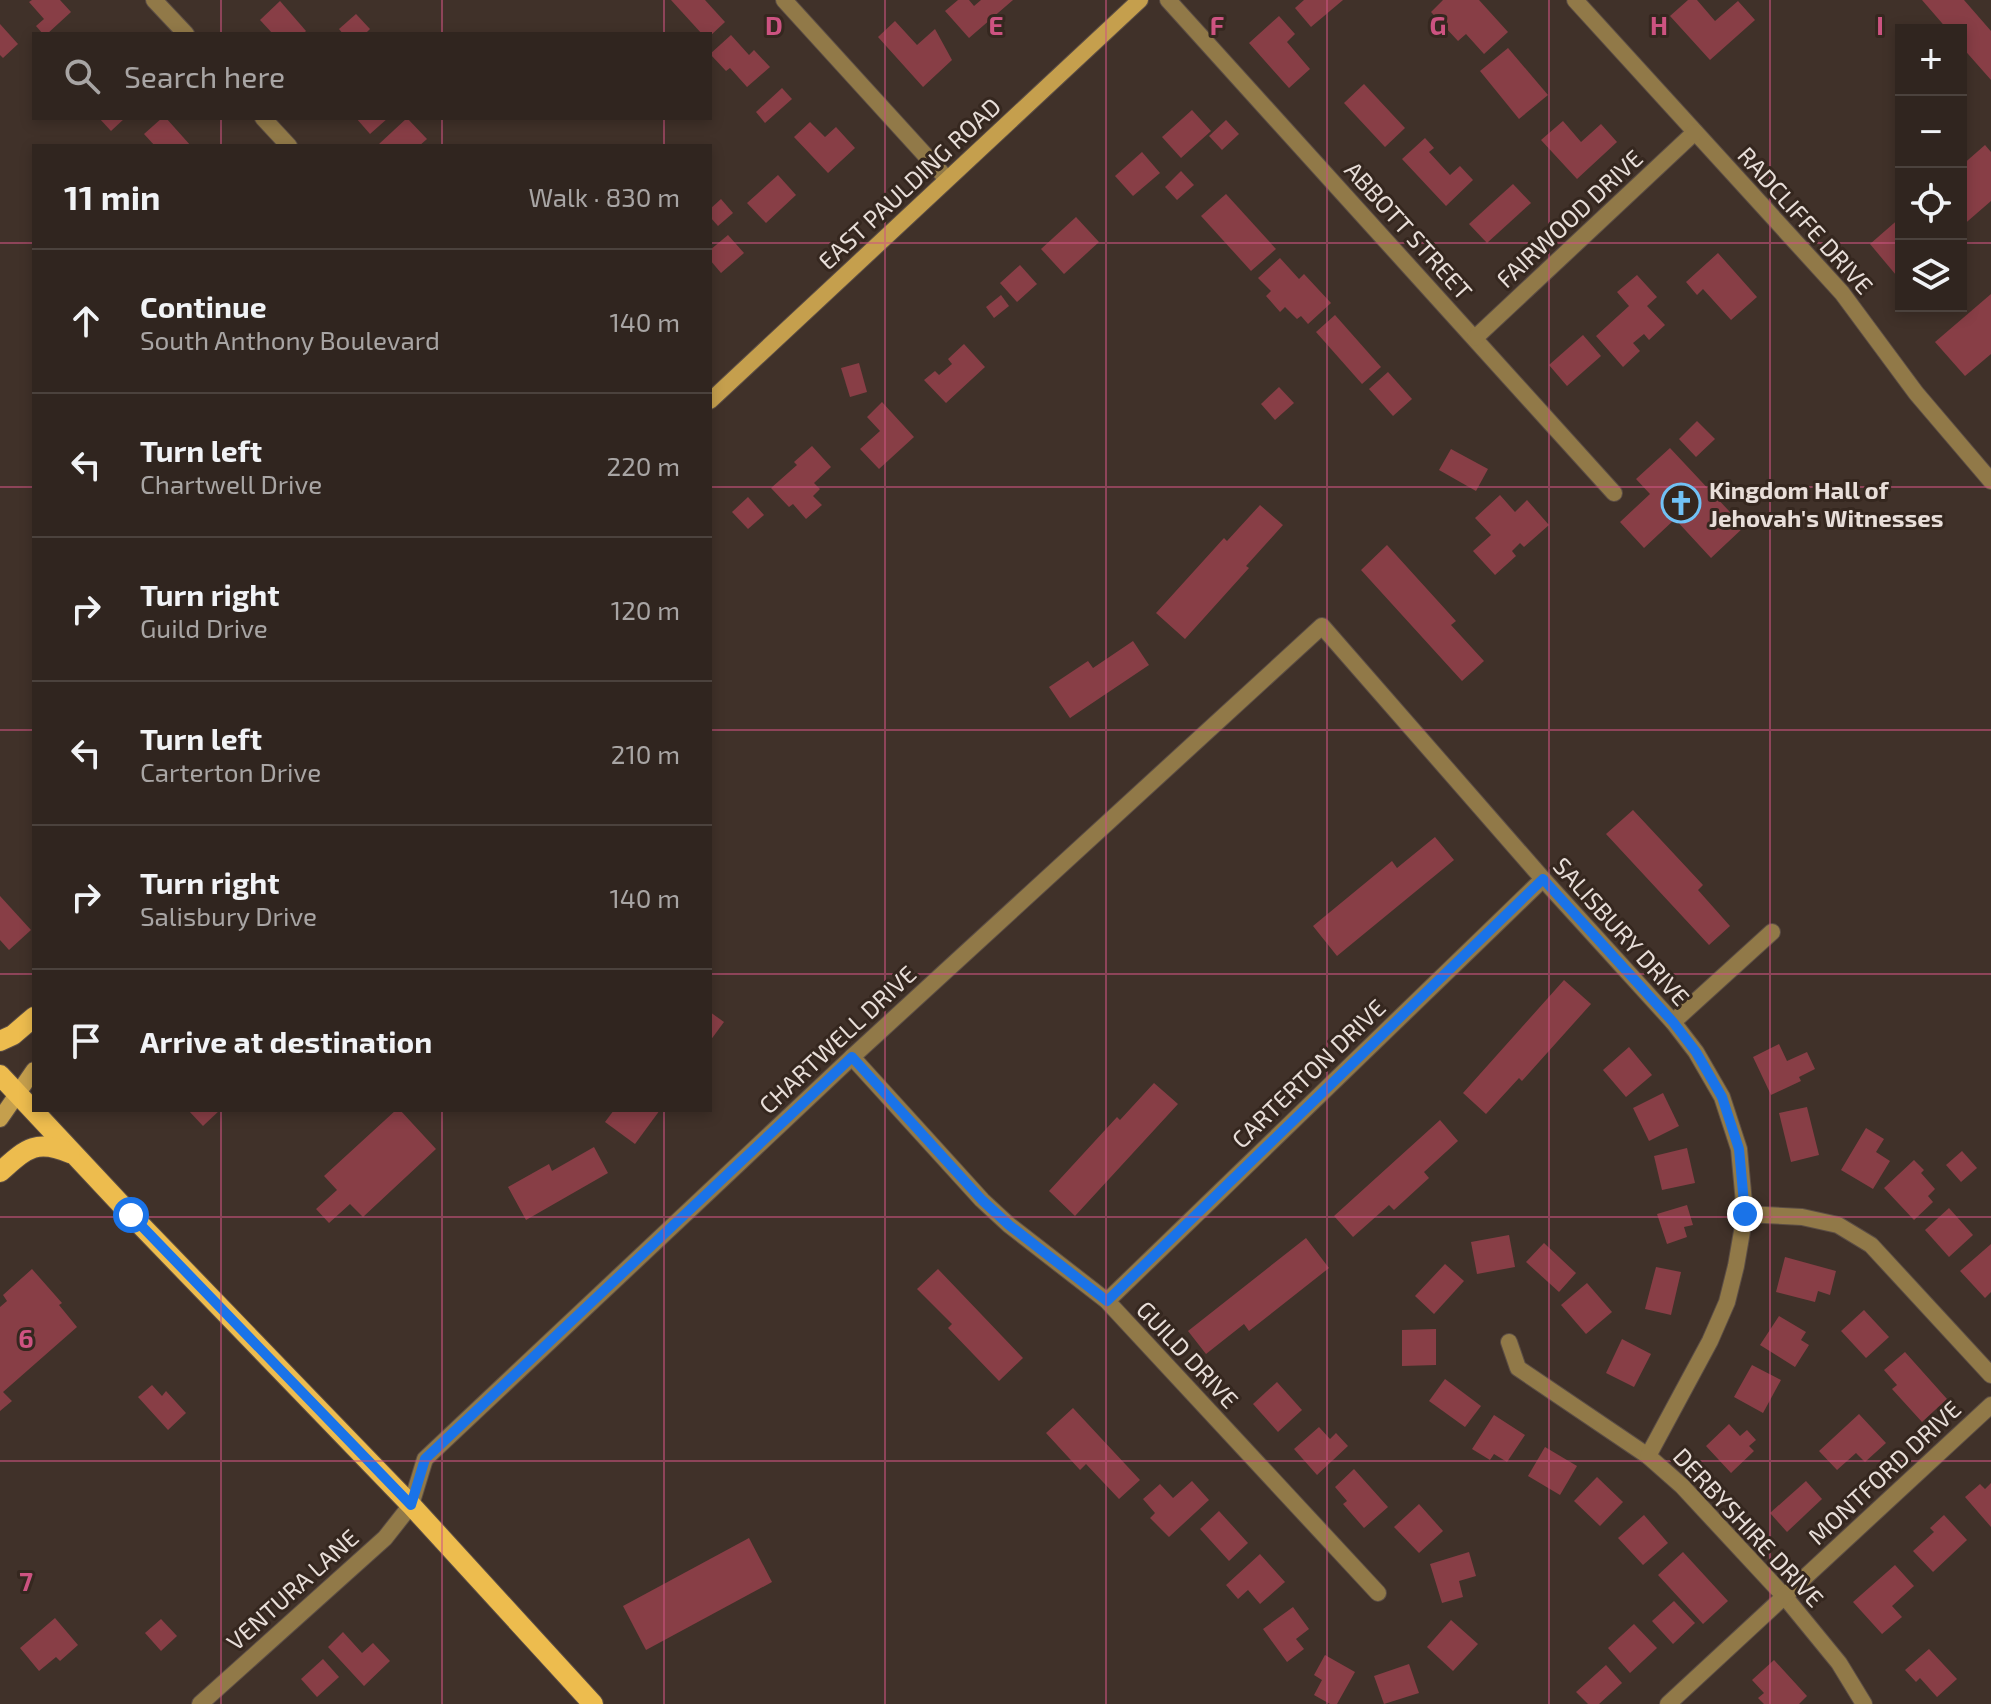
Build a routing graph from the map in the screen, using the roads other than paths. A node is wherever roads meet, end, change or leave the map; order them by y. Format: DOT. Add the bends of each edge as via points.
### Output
graph roads {
  1 [pos="154,0"];
  2 [pos="784,0"];
  3 [pos="1140,0"];
  4 [pos="1168,0"];
  5 [pos="1575,0"];
  6 [pos="184,32"];
  7 [pos="265,120"];
  8 [pos="1695,132"];
  9 [pos="287,144"];
  10 [pos="947,179"];
  11 [pos="1475,338"];
  12 [pos="712,399"];
  13 [pos="1991,481"];
  14 [pos="1614,493"];
  15 [pos="1322,626"];
  16 [pos="1543,879"];
  17 [pos="1772,932"];
  18 [pos="32,1019"];
  19 [pos="1673,1022"];
  20 [pos="0,1041"];
  21 [pos="852,1057"];
  22 [pos="32,1073"];
  23 [pos="0,1075"];
  24 [pos="17,1094"];
  25 [pos="32,1110"];
  26 [pos="34,1112"];
  27 [pos="0,1119"];
  28 [pos="74,1155"];
  29 [pos="0,1172"];
  30 [pos="1745,1214"];
  31 [pos="1107,1301"];
  32 [pos="1509,1342"];
  33 [pos="1991,1375"];
  34 [pos="1991,1405"];
  35 [pos="1648,1456"];
  36 [pos="411,1505"];
  37 [pos="1378,1593"];
  38 [pos="1785,1597"];
  39 [pos="200,1704"];
  40 [pos="593,1704"];
  41 [pos="1668,1704"];
  42 [pos="1864,1704"];
  1 -- 6 [label="street"];
  2 -- 10 [label="street"];
  3 -- 10 [label="main road, EAST PAULDING ROAD"];
  4 -- 11 [label="street, ABBOTT STREET"];
  5 -- 8 [label="street, RADCLIFFE DRIVE"];
  7 -- 9 [label="street"];
  8 -- 11 [label="street, FAIRWOOD DRIVE"];
  8 -- 13 [label="street, RADCLIFFE DRIVE" via="1842,293 1916,393"];
  10 -- 12 [label="main road, EAST PAULDING ROAD"];
  11 -- 14 [label="street, ABBOTT STREET"];
  15 -- 16 [label="street, SALISBURY DRIVE"];
  15 -- 21 [label="street, CHARTWELL DRIVE"];
  16 -- 19 [label="street, SALISBURY DRIVE"];
  16 -- 31 [label="street, CARTERTON DRIVE"];
  17 -- 19 [label="street"];
  18 -- 20 [label="main road"];
  19 -- 30 [label="street, SALISBURY DRIVE" via="1722,1097 1739,1149"];
  21 -- 31 [label="street, GUILD DRIVE" via="982,1200"];
  21 -- 36 [label="street, CHARTWELL DRIVE" via="425,1459"];
  22 -- 24 [label="main road"];
  23 -- 24 [label="main road"];
  24 -- 25 [label="main road"];
  24 -- 27 [label="main road"];
  26 -- 28 [label="main road"];
  28 -- 29 [label="main road" via="36,1146"];
  28 -- 36 [label="main road"];
  30 -- 33 [label="street" via="1838,1225 1871,1245"];
  30 -- 35 [label="street, SALISBURY DRIVE" via="1727,1302"];
  31 -- 37 [label="street, GUILD DRIVE"];
  32 -- 35 [label="street, DERBYSHIRE DRIVE" via="1518,1368"];
  34 -- 38 [label="street, MONTFORD DRIVE"];
  35 -- 38 [label="street, DERBYSHIRE DRIVE"];
  36 -- 39 [label="street, VENTURA LANE" via="385,1538"];
  36 -- 40 [label="main road"];
  38 -- 41 [label="street, MONTFORD DRIVE"];
  38 -- 42 [label="street, DERBYSHIRE DRIVE" via="1839,1663"];
}
